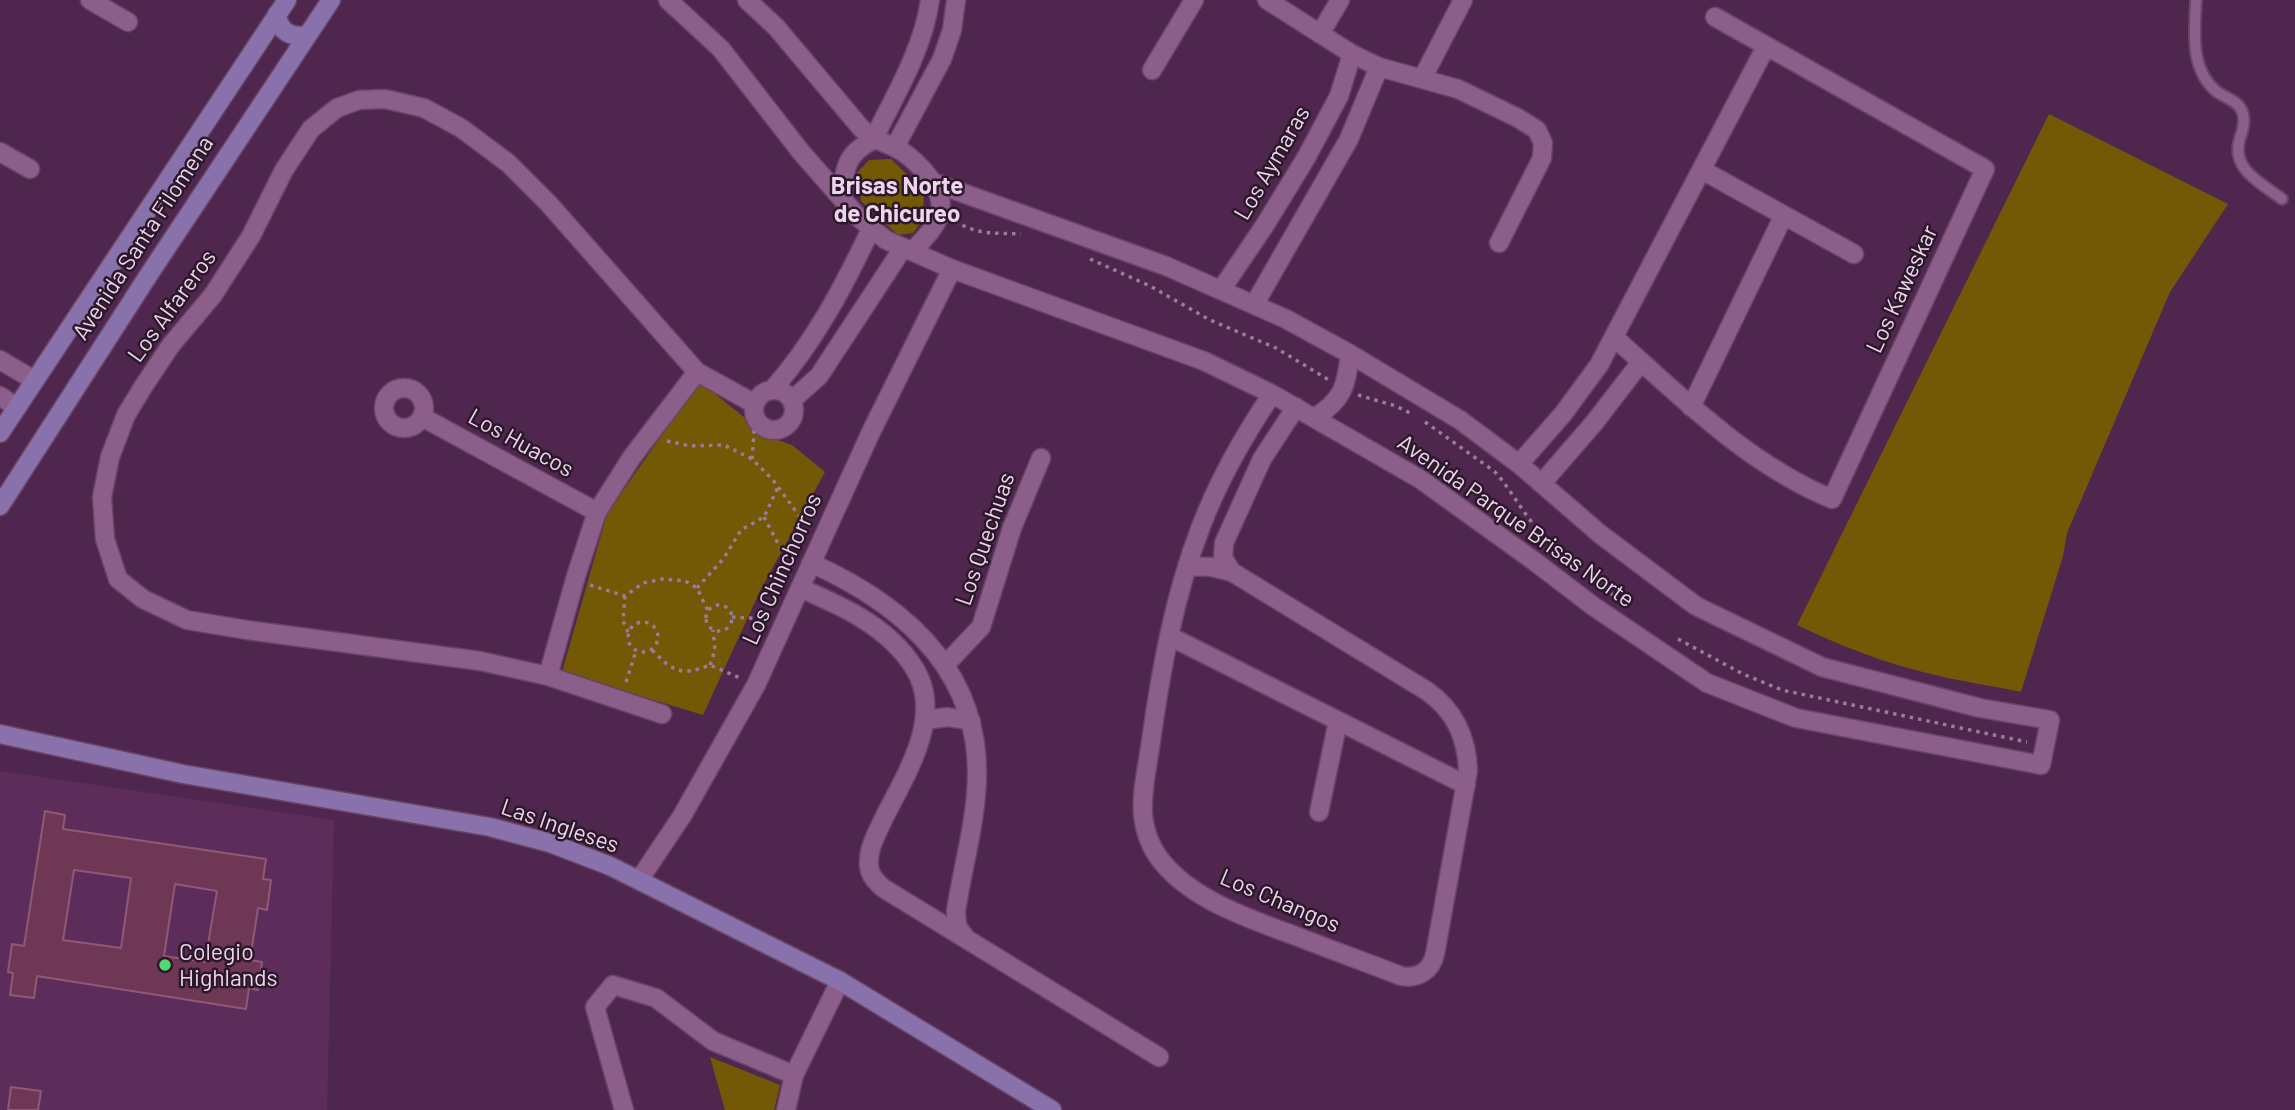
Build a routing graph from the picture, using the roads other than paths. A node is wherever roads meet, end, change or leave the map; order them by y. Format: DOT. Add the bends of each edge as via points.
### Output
graph roads {
  1 [pos="90,0"];
  2 [pos="331,0"];
  3 [pos="668,0"];
  4 [pos="747,0"];
  5 [pos="930,0"];
  6 [pos="956,0"];
  7 [pos="1194,0"];
  8 [pos="1267,0"];
  9 [pos="1340,0"];
  10 [pos="1463,0"];
  11 [pos="2196,0"];
  12 [pos="282,7"];
  13 [pos="1715,17"];
  14 [pos="128,22"];
  15 [pos="1320,34"];
  16 [pos="307,35"];
  17 [pos="1771,49"];
  18 [pos="1352,54"];
  19 [pos="1379,67"];
  20 [pos="1152,70"];
  21 [pos="1423,77"];
  22 [pos="873,140"];
  23 [pos="895,147"];
  24 [pos="0,152"];
  25 [pos="30,169"];
  26 [pos="1702,170"];
  27 [pos="932,182"];
  28 [pos="844,198"];
  29 [pos="2282,199"];
  30 [pos="1783,217"];
  31 [pos="871,229"];
  32 [pos="1499,243"];
  33 [pos="908,249"];
  34 [pos="1854,254"];
  35 [pos="952,269"];
  36 [pos="1221,290"];
  37 [pos="1254,305"];
  38 [pos="1615,338"];
  39 [pos="1350,354"];
  40 [pos="0,360"];
  41 [pos="1641,362"];
  42 [pos="697,372"];
  43 [pos="34,380"];
  44 [pos="772,390"];
  45 [pos="1272,394"];
  46 [pos="0,396"];
  47 [pos="792,400"];
  48 [pos="16,407"];
  49 [pos="1296,407"];
  50 [pos="1690,407"];
  51 [pos="755,410"];
  52 [pos="422,417"];
  53 [pos="1314,418"];
  54 [pos="0,433"];
  55 [pos="1041,458"];
  56 [pos="1520,464"];
  57 [pos="1542,483"];
  58 [pos="0,506"];
  59 [pos="597,512"];
  60 [pos="811,563"];
  61 [pos="1188,566"];
  62 [pos="1232,572"];
  63 [pos="800,588"];
  64 [pos="1169,636"];
  65 [pos="945,665"];
  66 [pos="548,676"];
  67 [pos="662,715"];
  68 [pos="925,720"];
  69 [pos="971,721"];
  70 [pos="1338,721"];
  71 [pos="0,734"];
  72 [pos="1466,785"];
  73 [pos="1319,812"];
  74 [pos="639,880"];
  75 [pos="958,893"];
  76 [pos="921,910"];
  77 [pos="965,937"];
  78 [pos="840,981"];
  79 [pos="1159,1057"];
  80 [pos="794,1075"];
  81 [pos="1045,1108"];
  82 [pos="624,1110"];
  83 [pos="786,1110"];
  1 -- 14 [label="street"];
  2 -- 16 [label="street, Avenida Santa Filomena"];
  3 -- 28 [label="street, Avenida Parque Brisas Norte" via="721,50 801,152"];
  4 -- 22 [label="street, Avenida Parque Brisas Norte"];
  5 -- 22 [label="street" via="916,51"];
  6 -- 23 [label="street" via="942,59"];
  7 -- 20 [label="street"];
  8 -- 15 [label="street"];
  9 -- 15 [label="street"];
  10 -- 21 [label="street"];
  11 -- 29 [label="lane" via="2194,45 2200,69 2211,86 2242,111 2239,162"];
  12 -- 16 [label="street" via="278,21 285,32"];
  12 -- 43 [label="street, Avenida Santa Filomena"];
  13 -- 17 [label="street, Los Kaweskar"];
  15 -- 18 [label="street"];
  16 -- 58 [label="street, Avenida Santa Filomena"];
  17 -- 26 [label="street" via="1761,56"];
  17 -- 50 [label="street, Los Kaweskar" via="1985,169 1832,499 1736,444"];
  18 -- 19 [label="street"];
  18 -- 36 [label="street, Los Aymaras" via="1339,96 1306,158"];
  19 -- 21 [label="street"];
  19 -- 37 [label="street" via="1349,139"];
  21 -- 32 [label="street" via="1476,97 1537,130 1543,143 1542,158"];
  22 -- 23 [label="street, Avenida Parque Brisas Norte"];
  22 -- 28 [label="street" via="849,158"];
  23 -- 27 [label="street, Avenida Parque Brisas Norte"];
  24 -- 25 [label="street"];
  26 -- 30 [label="street"];
  26 -- 38 [label="street"];
  27 -- 33 [label="street" via="940,194 938,220"];
  27 -- 36 [label="street, Avenida Parque Brisas Norte"];
  28 -- 31 [label="street, Avenida Parque Brisas Norte"];
  30 -- 34 [label="street"];
  30 -- 50 [label="street"];
  31 -- 33 [label="street, Avenida Parque Brisas Norte"];
  31 -- 44 [label="street" via="796,364"];
  33 -- 35 [label="street, Avenida Parque Brisas Norte"];
  33 -- 47 [label="street" via="819,376"];
  35 -- 45 [label="street, Avenida Parque Brisas Norte" via="1204,361"];
  35 -- 60 [label="street, Los Chinchorros"];
  36 -- 37 [label="street, Avenida Parque Brisas Norte"];
  37 -- 39 [label="street, Avenida Parque Brisas Norte"];
  38 -- 41 [label="street, Los Kaweskar"];
  38 -- 56 [label="street" via="1570,404"];
  39 -- 53 [label="street" via="1338,400"];
  39 -- 56 [label="street, Avenida Parque Brisas Norte" via="1460,420"];
  40 -- 43 [label="street"];
  41 -- 50 [label="street, Los Kaweskar"];
  41 -- 57 [label="street"];
  42 -- 51 [label="street, Los Alfareros"];
  42 -- 59 [label="street"];
  42 -- 66 [label="street, Los Alfareros" via="508,163 461,128 424,108 385,99 359,100 337,108 311,130 214,295 172,345 126,415 110,457 102,497 105,539 118,579 144,599 187,620 480,661"];
  43 -- 48 [label="street, Avenida Santa Filomena"];
  44 -- 47 [label="street"];
  44 -- 51 [label="street" via="762,395"];
  45 -- 49 [label="street, Avenida Parque Brisas Norte"];
  45 -- 61 [label="street, Los Changos" via="1225,471"];
  46 -- 48 [label="street"];
  47 -- 51 [label="street" via="794,413 783,428 770,429 759,422"];
  48 -- 54 [label="street, Avenida Santa Filomena"];
  49 -- 53 [label="street, Avenida Parque Brisas Norte"];
  49 -- 62 [label="street" via="1262,459 1224,544 1223,558"];
  52 -- 59 [label="street, Los Huacos"];
  53 -- 57 [label="street, Avenida Parque Brisas Norte" via="1430,485 1593,606 1707,683 1796,718 2041,765 2050,720 1980,708 1822,667 1696,606 1600,534"];
  55 -- 65 [label="street, Los Quechuas" via="1012,528 981,627"];
  56 -- 57 [label="street, Avenida Parque Brisas Norte"];
  59 -- 66 [label="street"];
  60 -- 63 [label="street, Los Chinchorros"];
  60 -- 65 [label="street" via="856,585 899,614"];
  61 -- 62 [label="street, Los Changos"];
  61 -- 64 [label="street, Los Changos"];
  62 -- 72 [label="street, Los Changos" via="1438,699 1454,718 1465,743"];
  63 -- 68 [label="street" via="850,611 892,642 920,679"];
  63 -- 74 [label="street, Los Chinchorros" via="757,685 682,816"];
  64 -- 70 [label="street"];
  64 -- 72 [label="street, Los Changos" via="1143,796 1144,827 1155,853 1173,873 1229,910 1401,975 1423,973 1433,961"];
  65 -- 69 [label="street"];
  66 -- 67 [label="street, Los Alfareros"];
  68 -- 69 [label="street"];
  68 -- 76 [label="street" via="906,775 877,832 869,862 874,880"];
  69 -- 75 [label="street" via="975,801"];
  70 -- 72 [label="street"];
  70 -- 73 [label="street"];
  71 -- 74 [label="street, Las Ingleses" via="195,776 490,827 580,854"];
  74 -- 78 [label="street, Las Ingleses"];
  75 -- 76 [label="street" via="945,908"];
  75 -- 77 [label="street" via="957,926"];
  76 -- 77 [label="street"];
  77 -- 79 [label="street"];
  78 -- 80 [label="street"];
  78 -- 81 [label="street, Las Ingleses"];
  80 -- 82 [label="street" via="713,1041 656,998 613,985 595,1007"];
  80 -- 83 [label="street"];
}
